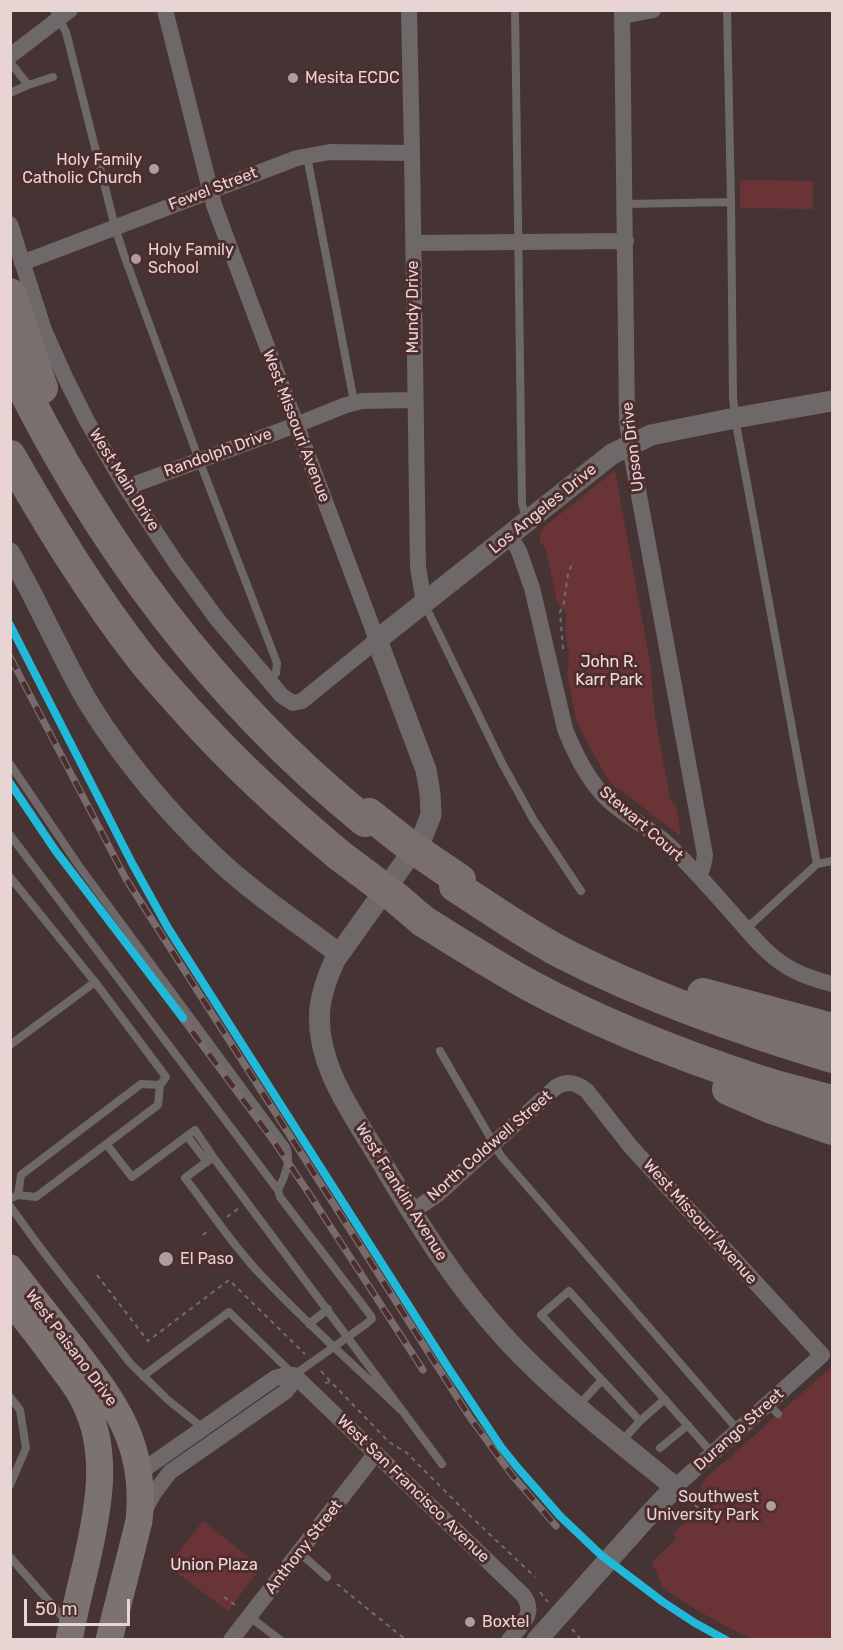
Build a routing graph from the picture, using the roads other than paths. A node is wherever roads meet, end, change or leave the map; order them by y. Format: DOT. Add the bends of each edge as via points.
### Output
graph roads {
  1 [pos="165,10"];
  2 [pos="409,10"];
  3 [pos="515,10"];
  4 [pos="653,10"];
  5 [pos="727,10"];
  6 [pos="61,13"];
  7 [pos="622,13"];
  8 [pos="10,56"];
  9 [pos="10,62"];
  10 [pos="53,77"];
  11 [pos="28,85"];
  12 [pos="10,93"];
  13 [pos="412,153"];
  14 [pos="307,156"];
  15 [pos="209,190"];
  16 [pos="731,202"];
  17 [pos="625,204"];
  18 [pos="10,224"];
  19 [pos="115,227"];
  20 [pos="626,241"];
  21 [pos="519,242"];
  22 [pos="413,243"];
  23 [pos="22,263"];
  24 [pos="10,294"];
  25 [pos="10,362"];
  26 [pos="414,400"];
  27 [pos="832,401"];
  28 [pos="354,402"];
  29 [pos="735,418"];
  30 [pos="296,425"];
  31 [pos="630,444"];
  32 [pos="10,456"];
  33 [pos="199,460"];
  34 [pos="10,485"];
  35 [pos="127,489"];
  36 [pos="83,496"];
  37 [pos="47,521"];
  38 [pos="526,522"];
  39 [pos="510,536"];
  40 [pos="10,553"];
  41 [pos="424,603"];
  42 [pos="377,640"];
  43 [pos="269,681"];
  44 [pos="293,703"];
  45 [pos="10,764"];
  46 [pos="10,835"];
  47 [pos="422,838"];
  48 [pos="832,861"];
  49 [pos="817,864"];
  50 [pos="699,876"];
  51 [pos="10,877"];
  52 [pos="458,883"];
  53 [pos="581,891"];
  54 [pos="746,929"];
  55 [pos="338,953"];
  56 [pos="95,982"];
  57 [pos="832,984"];
  58 [pos="620,1029"];
  59 [pos="832,1029"];
  60 [pos="10,1045"];
  61 [pos="440,1051"];
  62 [pos="832,1057"];
  63 [pos="569,1083"];
  64 [pos="160,1085"];
  65 [pos="832,1101"];
  66 [pos="832,1129"];
  67 [pos="494,1144"];
  68 [pos="107,1145"];
  69 [pos="210,1159"];
  70 [pos="278,1190"];
  71 [pos="14,1197"];
  72 [pos="10,1206"];
  73 [pos="411,1212"];
  74 [pos="10,1268"];
  75 [pos="10,1300"];
  76 [pos="328,1309"];
  77 [pos="309,1324"];
  78 [pos="347,1337"];
  79 [pos="334,1346"];
  80 [pos="827,1358"];
  81 [pos="294,1375"];
  82 [pos="143,1376"];
  83 [pos="602,1380"];
  84 [pos="10,1397"];
  85 [pos="665,1399"];
  86 [pos="578,1406"];
  87 [pos="401,1410"];
  88 [pos="640,1421"];
  89 [pos="688,1425"];
  90 [pos="203,1428"];
  91 [pos="738,1430"];
  92 [pos="621,1442"];
  93 [pos="660,1448"];
  94 [pos="376,1453"];
  95 [pos="712,1453"];
  96 [pos="442,1464"];
  97 [pos="139,1473"];
  98 [pos="10,1485"];
  99 [pos="675,1486"];
  100 [pos="139,1521"];
  101 [pos="94,1528"];
  102 [pos="300,1553"];
  103 [pos="10,1557"];
  104 [pos="327,1577"];
  105 [pos="249,1616"];
  106 [pos="76,1635"];
  107 [pos="109,1640"];
  108 [pos="231,1640"];
  109 [pos="280,1640"];
  110 [pos="509,1640"];
  111 [pos="537,1640"];
  1 -- 15 [label="street, West Missouri Avenue"];
  2 -- 13 [label="street, Mundy Drive"];
  3 -- 21 [label="lane"];
  4 -- 7 [label="street"];
  5 -- 16 [label="lane"];
  6 -- 8 [label="street"];
  6 -- 19 [label="lane"];
  7 -- 17 [label="street, Upson Drive"];
  9 -- 11 [label="lane"];
  10 -- 11 [label="lane"];
  11 -- 12 [label="lane"];
  13 -- 14 [label="street, Fewel Street" via="330,152"];
  13 -- 22 [label="street, Mundy Drive"];
  14 -- 15 [label="street, Fewel Street"];
  14 -- 28 [label="lane"];
  15 -- 19 [label="street, Fewel Street"];
  15 -- 30 [label="street, West Missouri Avenue"];
  16 -- 17 [label="lane"];
  16 -- 29 [label="lane"];
  17 -- 20 [label="street, Upson Drive"];
  18 -- 23 [label="street, West Main Drive"];
  19 -- 23 [label="street, Fewel Street"];
  19 -- 33 [label="lane"];
  20 -- 21 [label="street"];
  20 -- 31 [label="street, Upson Drive"];
  21 -- 22 [label="street"];
  21 -- 38 [label="lane" via="522,503"];
  22 -- 26 [label="street, Mundy Drive"];
  23 -- 35 [label="street, West Main Drive" via="65,377"];
  24 -- 36 [label="highway"];
  25 -- 36 [label="highway"];
  26 -- 28 [label="street, Randolph Drive"];
  26 -- 41 [label="street, Mundy Drive" via="417,567"];
  27 -- 29 [label="street, Los Angeles Drive"];
  28 -- 30 [label="street, Randolph Drive"];
  29 -- 31 [label="street, Los Angeles Drive" via="651,435"];
  29 -- 49 [label="lane"];
  30 -- 33 [label="street, Randolph Drive"];
  30 -- 42 [label="street, West Missouri Avenue"];
  31 -- 38 [label="street, Los Angeles Drive"];
  31 -- 50 [label="street, Upson Drive" via="705,855"];
  32 -- 37 [label="highway"];
  33 -- 35 [label="street, Randolph Drive"];
  33 -- 43 [label="lane" via="277,663 276,673"];
  34 -- 37 [label="highway"];
  35 -- 43 [label="street, West Main Drive" via="217,619"];
  36 -- 52 [label="highway" via="132,571 225,688 346,805 414,859"];
  37 -- 58 [label="highway, bridge" via="143,660 218,745 264,790 423,921 530,986"];
  38 -- 39 [label="street, Los Angeles Drive"];
  39 -- 41 [label="street, Los Angeles Drive"];
  39 -- 50 [label="street, Stewart Court" via="532,588 572,747 605,797 662,840"];
  40 -- 55 [label="street" via="86,698 145,781 215,858"];
  41 -- 42 [label="street, Los Angeles Drive"];
  41 -- 53 [label="lane" via="502,763 533,819"];
  42 -- 44 [label="street, Los Angeles Drive" via="304,699"];
  42 -- 47 [label="street, West Missouri Avenue" via="426,770 430,815"];
  43 -- 44 [label="street, West Main Drive"];
  45 -- 70 [label="lane" via="79,866 286,1147 289,1157"];
  46 -- 70 [label="lane"];
  47 -- 55 [label="street, West Franklin Avenue"];
  48 -- 49 [label="lane"];
  49 -- 54 [label="lane"];
  50 -- 54 [label="street, Stewart Court"];
  51 -- 56 [label="lane"];
  52 -- 59 [label="highway" via="629,966 710,996"];
  52 -- 62 [label="highway" via="565,955 615,979 686,1009"];
  54 -- 57 [label="street, Stewart Court" via="786,966"];
  55 -- 73 [label="street, West Franklin Avenue" via="320,1008 327,1062 342,1096"];
  56 -- 60 [label="lane"];
  56 -- 64 [label="lane" via="166,1077"];
  58 -- 65 [label="highway" via="754,1079"];
  58 -- 66 [label="highway" via="656,1056 753,1100"];
  61 -- 67 [label="lane"];
  63 -- 67 [label="street, North Coldwell Street" via="556,1087"];
  63 -- 80 [label="street, West Missouri Avenue" via="587,1091 631,1146"];
  64 -- 68 [label="lane" via="158,1105"];
  64 -- 71 [label="lane" via="141,1084 21,1174"];
  67 -- 73 [label="street, North Coldwell Street" via="438,1194"];
  67 -- 91 [label="lane" via="502,1158"];
  68 -- 69 [label="lane" via="132,1177 195,1130"];
  68 -- 71 [label="lane" via="36,1197"];
  69 -- 76 [label="lane"];
  69 -- 77 [label="lane" via="185,1178 260,1274"];
  70 -- 78 [label="lane" via="371,1316"];
  72 -- 82 [label="lane"];
  73 -- 86 [label="street, West Franklin Avenue" via="481,1311 541,1374"];
  74 -- 97 [label="main road, West Paisano Drive" via="113,1402 132,1443"];
  75 -- 101 [label="main road, West Paisano Drive" via="86,1404 100,1457"];
  76 -- 77 [label="lane"];
  76 -- 78 [label="lane"];
  77 -- 79 [label="lane"];
  78 -- 79 [label="lane"];
  78 -- 87 [label="lane"];
  79 -- 81 [label="lane"];
  79 -- 87 [label="lane"];
  80 -- 91 [label="street, Durango Street" via="773,1409"];
  81 -- 82 [label="lane" via="229,1312"];
  81 -- 90 [label="street" via="275,1378"];
  81 -- 94 [label="street, West San Francisco Avenue"];
  81 -- 100 [label="street" via="285,1392 170,1472"];
  82 -- 90 [label="lane"];
  83 -- 85 [label="lane" via="541,1315 569,1292"];
  83 -- 86 [label="lane"];
  83 -- 88 [label="lane"];
  84 -- 98 [label="lane" via="20,1410 26,1448"];
  85 -- 88 [label="lane"];
  85 -- 89 [label="lane"];
  86 -- 92 [label="street, West Franklin Avenue"];
  87 -- 96 [label="lane"];
  88 -- 92 [label="lane"];
  89 -- 93 [label="lane"];
  89 -- 95 [label="lane"];
  90 -- 97 [label="street"];
  91 -- 95 [label="street, Durango Street"];
  92 -- 99 [label="street, West Franklin Avenue"];
  94 -- 102 [label="street, Anthony Street"];
  94 -- 110 [label="street, West San Francisco Avenue" via="526,1600 527,1618"];
  95 -- 99 [label="street, Durango Street"];
  97 -- 100 [label="main road, West Paisano Drive"];
  97 -- 101 [label="main road" via="112,1500"];
  99 -- 111 [label="street, Durango Street, bridge"];
  100 -- 107 [label="main road, West Paisano Drive"];
  101 -- 106 [label="main road, West Paisano Drive"];
  102 -- 104 [label="lane"];
  102 -- 105 [label="street, Anthony Street"];
  103 -- 106 [label="lane"];
  105 -- 108 [label="street, Anthony Street"];
  105 -- 109 [label="lane"];
}
